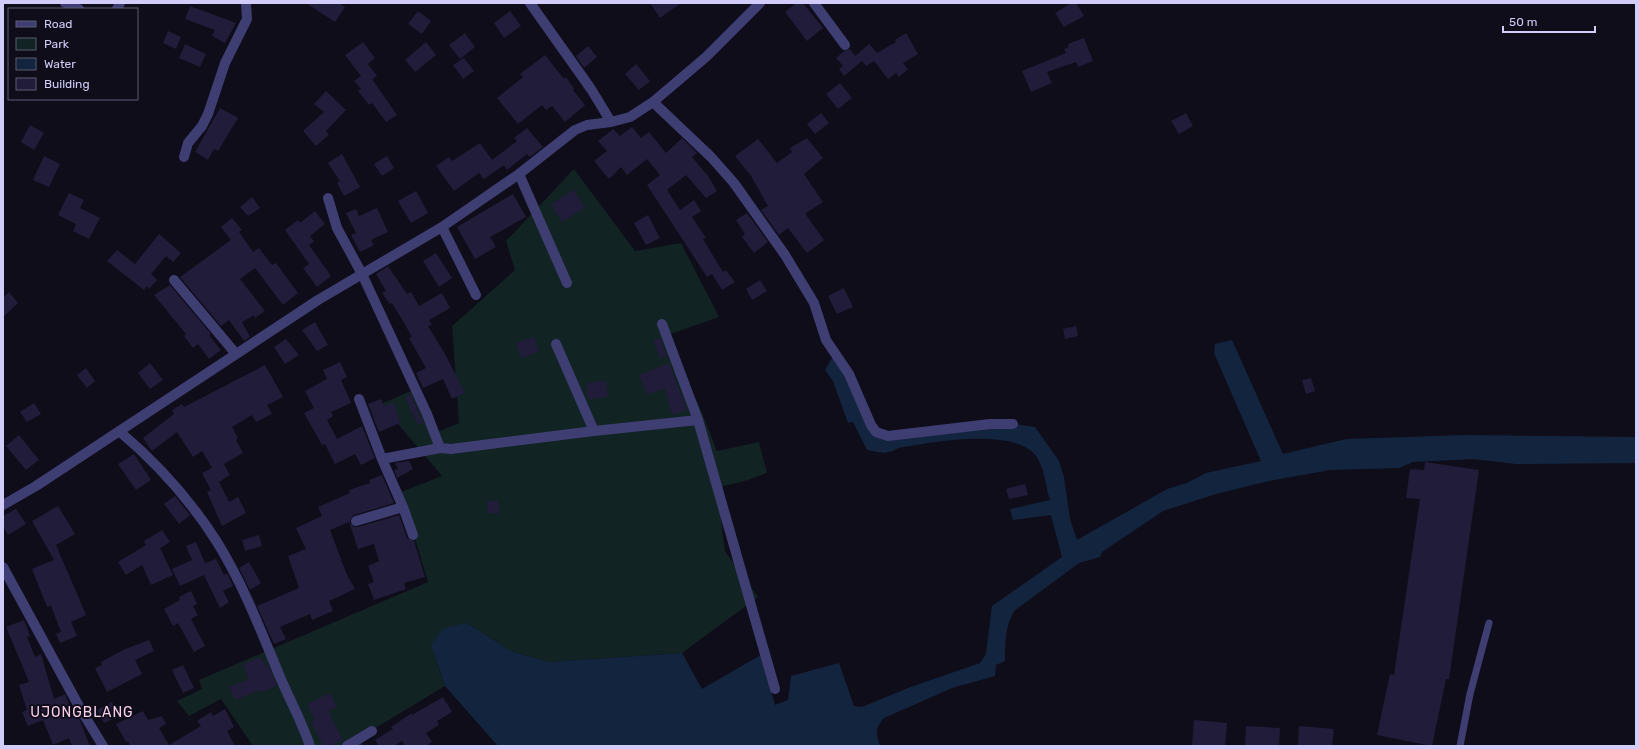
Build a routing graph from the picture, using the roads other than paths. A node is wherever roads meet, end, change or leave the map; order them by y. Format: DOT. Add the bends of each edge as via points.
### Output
graph roads {
  1 [pos="65,3"];
  2 [pos="246,3"];
  3 [pos="530,3"];
  4 [pos="760,3"];
  5 [pos="814,3"];
  6 [pos="77,8"];
  7 [pos="845,45"];
  8 [pos="654,102"];
  9 [pos="611,122"];
  10 [pos="184,157"];
  11 [pos="519,174"];
  12 [pos="328,198"];
  13 [pos="442,227"];
  14 [pos="362,274"];
  15 [pos="174,280"];
  16 [pos="567,283"];
  17 [pos="476,295"];
  18 [pos="662,324"];
  19 [pos="556,344"];
  20 [pos="236,354"];
  21 [pos="359,399"];
  22 [pos="698,420"];
  23 [pos="1013,424"];
  24 [pos="594,430"];
  25 [pos="119,431"];
  26 [pos="440,448"];
  27 [pos="382,459"];
  28 [pos="3,505"];
  29 [pos="403,507"];
  30 [pos="356,521"];
  31 [pos="413,535"];
  32 [pos="3,567"];
  33 [pos="1489,623"];
  34 [pos="775,688"];
  35 [pos="372,731"];
  36 [pos="103,746"];
  37 [pos="310,746"];
  38 [pos="347,746"];
  39 [pos="1460,746"];
  1 -- 6 [label="street"];
  2 -- 10 [label="street" via="247,19 225,63 208,114 188,143"];
  3 -- 9 [label="street" via="591,89"];
  4 -- 8 [label="street" via="706,57"];
  5 -- 7 [label="street"];
  8 -- 9 [label="street" via="630,116"];
  8 -- 23 [label="street" via="734,183 784,255 814,303 826,340 849,374 876,432 888,436 990,424"];
  9 -- 11 [label="street" via="587,125 575,130"];
  11 -- 13 [label="street"];
  11 -- 16 [label="street"];
  12 -- 14 [label="street" via="338,228"];
  13 -- 14 [label="street"];
  13 -- 17 [label="street"];
  14 -- 20 [label="street"];
  14 -- 26 [label="street" via="427,414"];
  15 -- 20 [label="street"];
  18 -- 22 [label="street"];
  19 -- 24 [label="street"];
  20 -- 25 [label="street"];
  21 -- 27 [label="street"];
  22 -- 24 [label="street"];
  22 -- 34 [label="street"];
  24 -- 26 [label="street" via="451,449"];
  25 -- 28 [label="street"];
  25 -- 37 [label="street" via="165,476 218,544 261,631"];
  26 -- 27 [label="street"];
  27 -- 29 [label="street"];
  29 -- 30 [label="street"];
  29 -- 31 [label="street"];
  32 -- 36 [label="street"];
  33 -- 39 [label="lane" via="1470,694"];
  35 -- 38 [label="street"];
}
